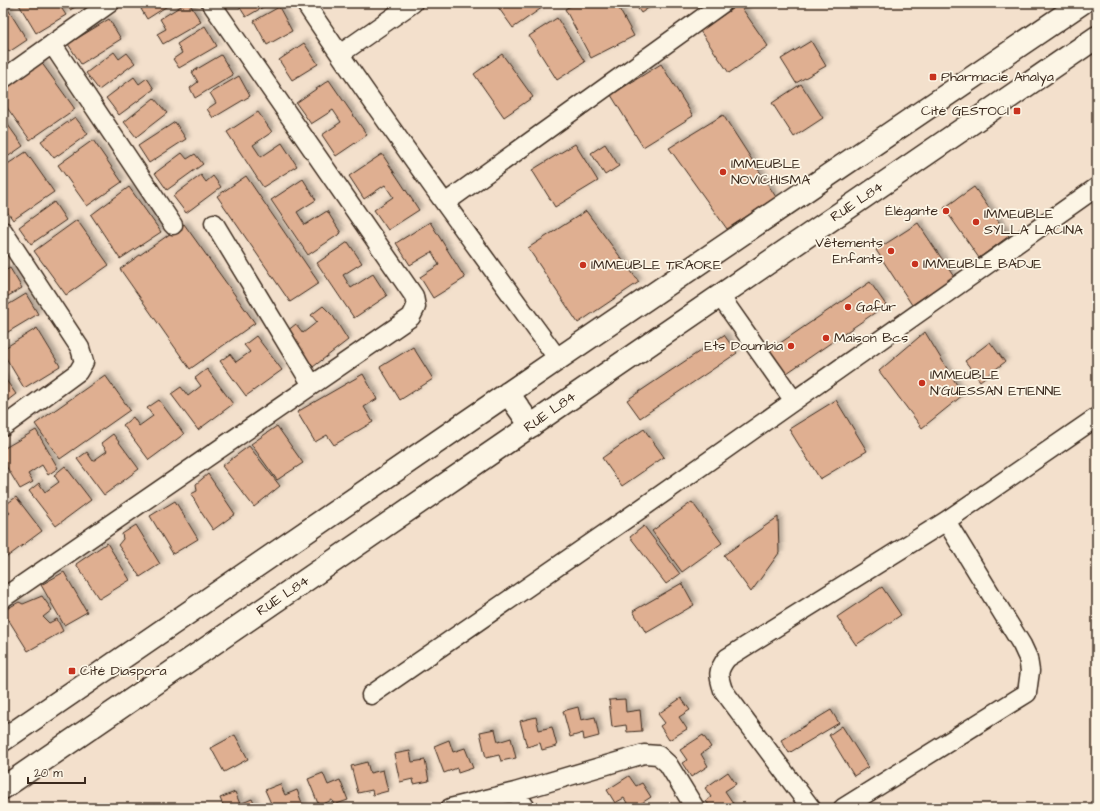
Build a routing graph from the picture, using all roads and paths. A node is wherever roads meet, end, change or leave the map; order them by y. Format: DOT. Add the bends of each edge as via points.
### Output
graph roads {
  1 [pos="110,3"];
  2 [pos="211,3"];
  3 [pos="306,3"];
  4 [pos="413,3"];
  5 [pos="723,3"];
  6 [pos="1082,3"];
  7 [pos="1097,37"];
  8 [pos="52,44"];
  9 [pos="340,54"];
  10 [pos="3,79"];
  11 [pos="1097,187"];
  12 [pos="445,203"];
  13 [pos="214,223"];
  14 [pos="173,225"];
  15 [pos="3,231"];
  16 [pos="720,296"];
  17 [pos="558,359"];
  18 [pos="312,385"];
  19 [pos="508,393"];
  20 [pos="794,401"];
  21 [pos="1097,417"];
  22 [pos="531,426"];
  23 [pos="3,427"];
  24 [pos="946,521"];
  25 [pos="3,598"];
  26 [pos="371,695"];
  27 [pos="3,740"];
  28 [pos="3,788"];
  29 [pos="515,792"];
  30 [pos="450,808"];
  31 [pos="526,808"];
  32 [pos="695,808"];
  33 [pos="811,808"];
  34 [pos="843,808"];
  1 -- 8 [label="street"];
  2 -- 18 [label="street" via="414,296 416,307 411,317"];
  3 -- 9 [label="street"];
  4 -- 9 [label="street"];
  5 -- 12 [label="street"];
  6 -- 17 [label="main road"];
  7 -- 16 [label="main road, RUE L84"];
  8 -- 10 [label="street"];
  8 -- 14 [label="street"];
  9 -- 12 [label="street"];
  11 -- 20 [label="street"];
  12 -- 17 [label="street"];
  13 -- 18 [label="street"];
  15 -- 23 [label="street" via="80,348 84,362 78,372"];
  16 -- 20 [label="street"];
  16 -- 22 [label="main road, RUE L84"];
  17 -- 19 [label="main road"];
  18 -- 25 [label="street"];
  19 -- 22 [label="main road"];
  19 -- 27 [label="main road"];
  20 -- 26 [label="street"];
  21 -- 24 [label="street"];
  22 -- 28 [label="main road, RUE L84"];
  24 -- 33 [label="street" via="727,658 720,668 719,679 723,690"];
  24 -- 34 [label="street" via="1022,645 1030,671 1027,693"];
  29 -- 30 [label="street"];
  29 -- 31 [label="street"];
  29 -- 32 [label="street" via="644,754 658,755 668,764"];
}
